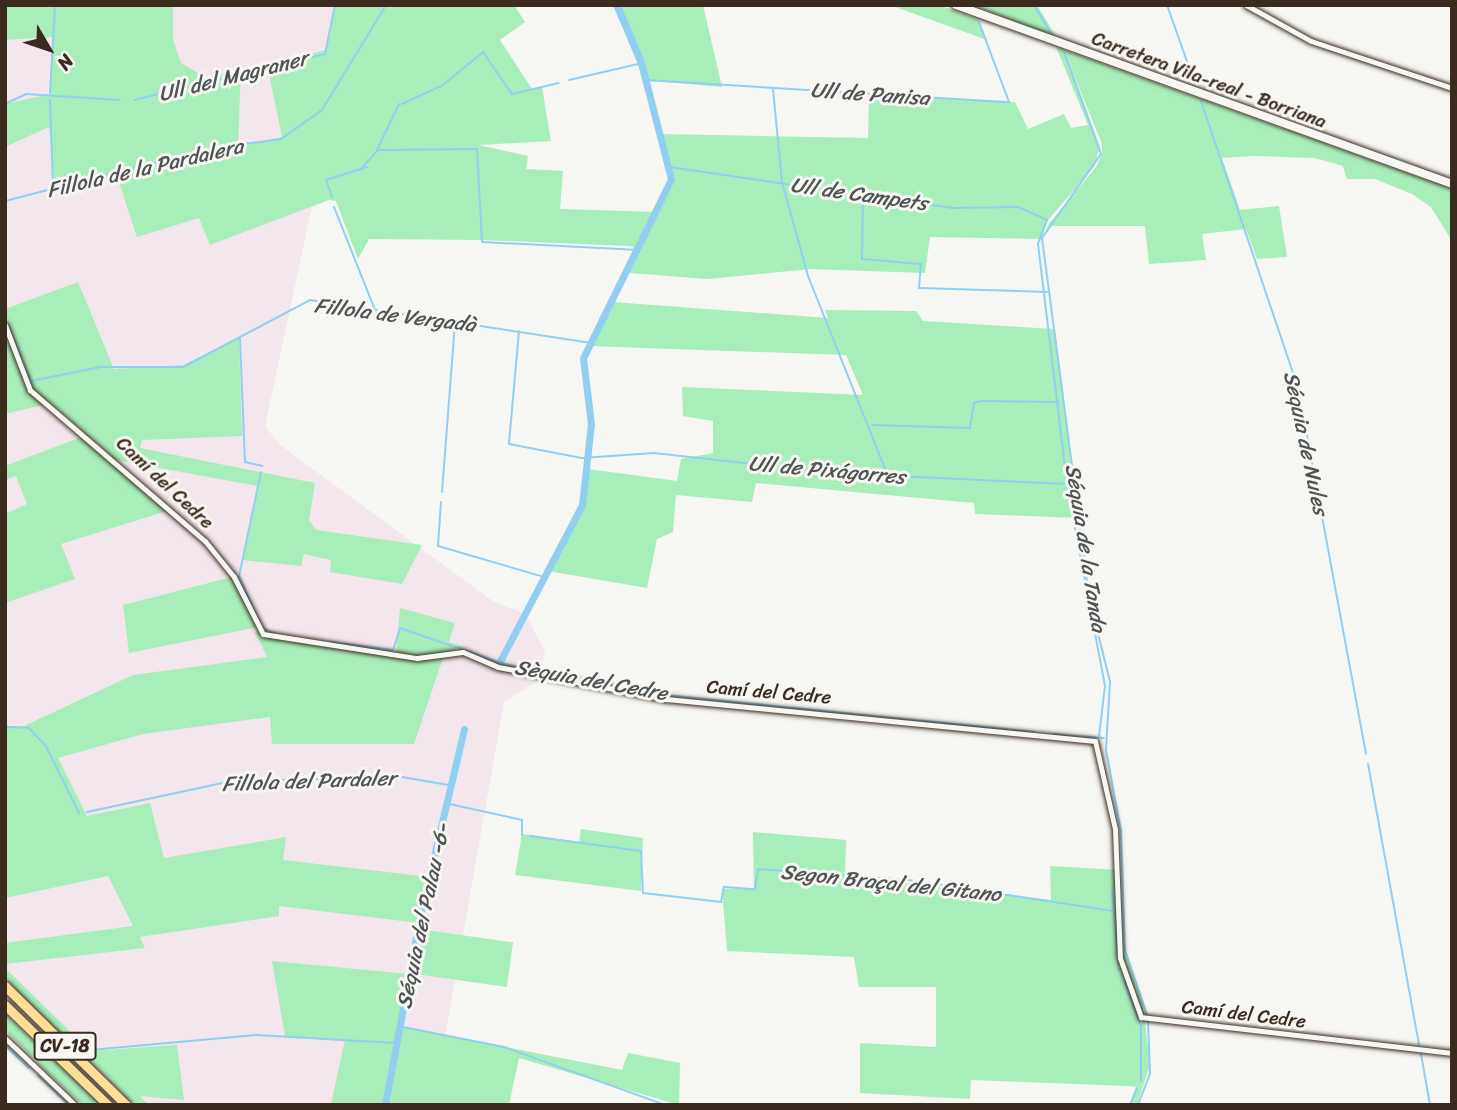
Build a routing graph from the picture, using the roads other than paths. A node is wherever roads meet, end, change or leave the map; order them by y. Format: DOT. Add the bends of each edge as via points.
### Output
graph roads {
  1 [pos="956,5"];
  2 [pos="1246,5"];
  3 [pos="1452,88"];
  4 [pos="1452,184"];
  5 [pos="5,326"];
  6 [pos="5,986"];
  7 [pos="5,1005"];
  8 [pos="5,1038"];
  9 [pos="1452,1053"];
  10 [pos="75,1105"];
  11 [pos="108,1105"];
  12 [pos="125,1105"];
  1 -- 4 [label="main road, Carretera Vila-real - Borriana"];
  2 -- 3 [label="street" via="1311,40"];
  5 -- 9 [label="street, Camí del Cedre" via="30,390 205,541 267,636 417,658 463,652 498,667 666,699 1098,743 1115,829 1120,958 1147,1017"];
  6 -- 12 [label="main road, CV-18"];
  7 -- 11 [label="main road, CV-18"];
  8 -- 10 [label="street"];
}
